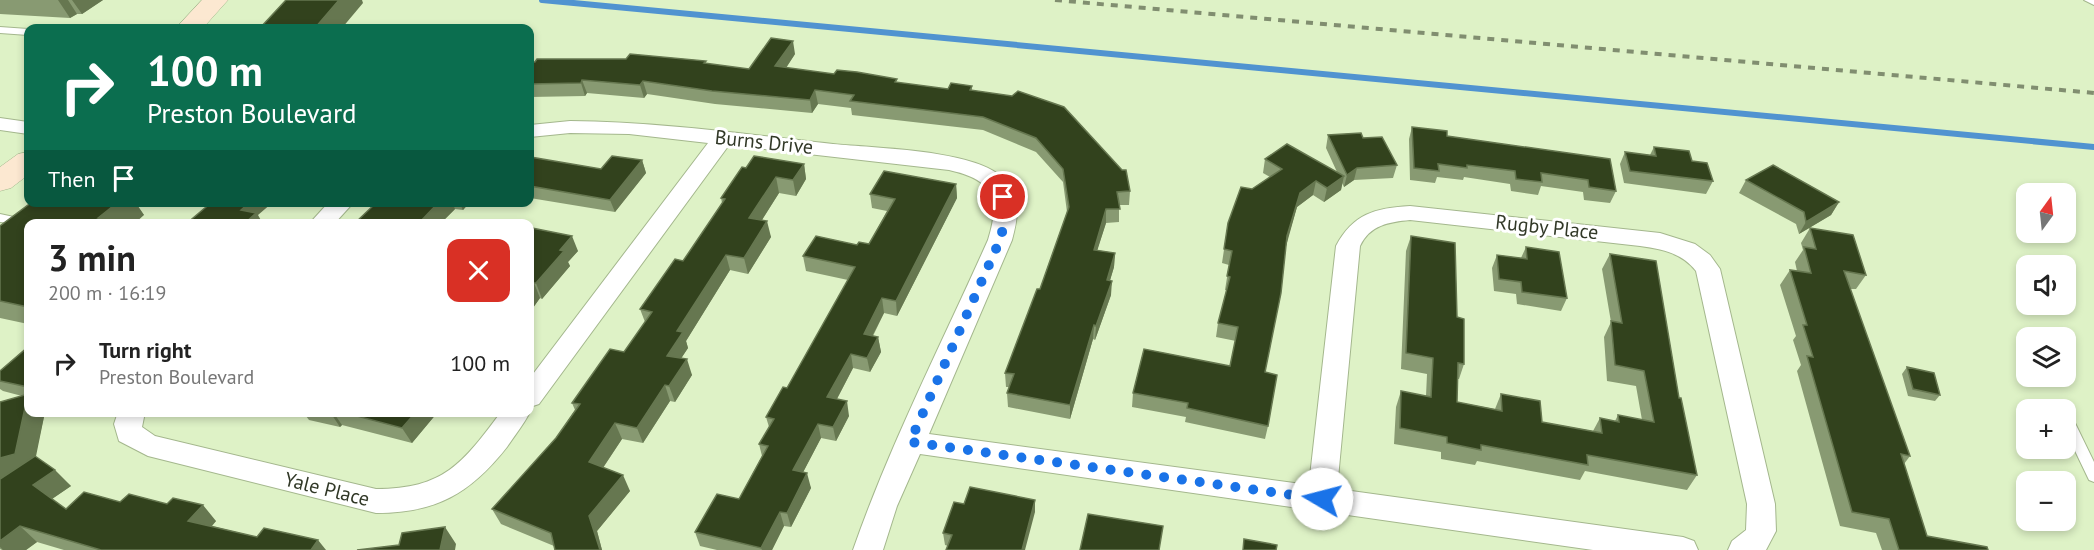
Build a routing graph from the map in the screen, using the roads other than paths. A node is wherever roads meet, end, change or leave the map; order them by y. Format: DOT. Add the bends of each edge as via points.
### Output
graph roads {
  1 [pos="216,0"];
  2 [pos="2089,0"];
  3 [pos="2094,2"];
  4 [pos="193,24"];
  5 [pos="0,30"];
  6 [pos="24,32"];
  7 [pos="0,124"];
  8 [pos="24,127"];
  9 [pos="534,131"];
  10 [pos="724,138"];
  11 [pos="24,139"];
  12 [pos="0,140"];
  13 [pos="24,164"];
  14 [pos="0,181"];
  15 [pos="35,207"];
  16 [pos="338,207"];
  17 [pos="0,218"];
  18 [pos="325,219"];
  19 [pos="16,221"];
  20 [pos="0,233"];
  21 [pos="534,391"];
  22 [pos="130,417"];
  23 [pos="514,417"];
  24 [pos="2076,439"];
  25 [pos="910,442"];
  26 [pos="2094,476"];
  27 [pos="1322,499"];
  28 [pos="868,550"];
  29 [pos="1683,550"];
  30 [pos="1743,550"];
  1 -- 4 [label="main road"];
  2 -- 3 [label="lane"];
  5 -- 6 [label="lane"];
  7 -- 8 [label="street"];
  9 -- 10 [label="street, Burns Drive" via="619,127"];
  10 -- 21 [label="street"];
  10 -- 25 [label="street, Burns Drive" via="949,162 994,180 1007,213 1000,240"];
  11 -- 12 [label="street"];
  13 -- 14 [label="main road"];
  15 -- 19 [label="lane"];
  16 -- 18 [label="street"];
  17 -- 19 [label="lane"];
  19 -- 20 [label="lane"];
  22 -- 23 [label="street, Yale Place" via="129,433 148,445 376,501 398,503 436,494 464,477"];
  24 -- 26 [label="lane"];
  25 -- 27 [label="street"];
  25 -- 28 [label="street"];
  27 -- 29 [label="street"];
  27 -- 30 [label="street, Rugby Place" via="1347,246 1358,228 1378,217 1410,213 1621,235 1677,244 1690,250 1708,269 1763,518 1757,542"];
}
